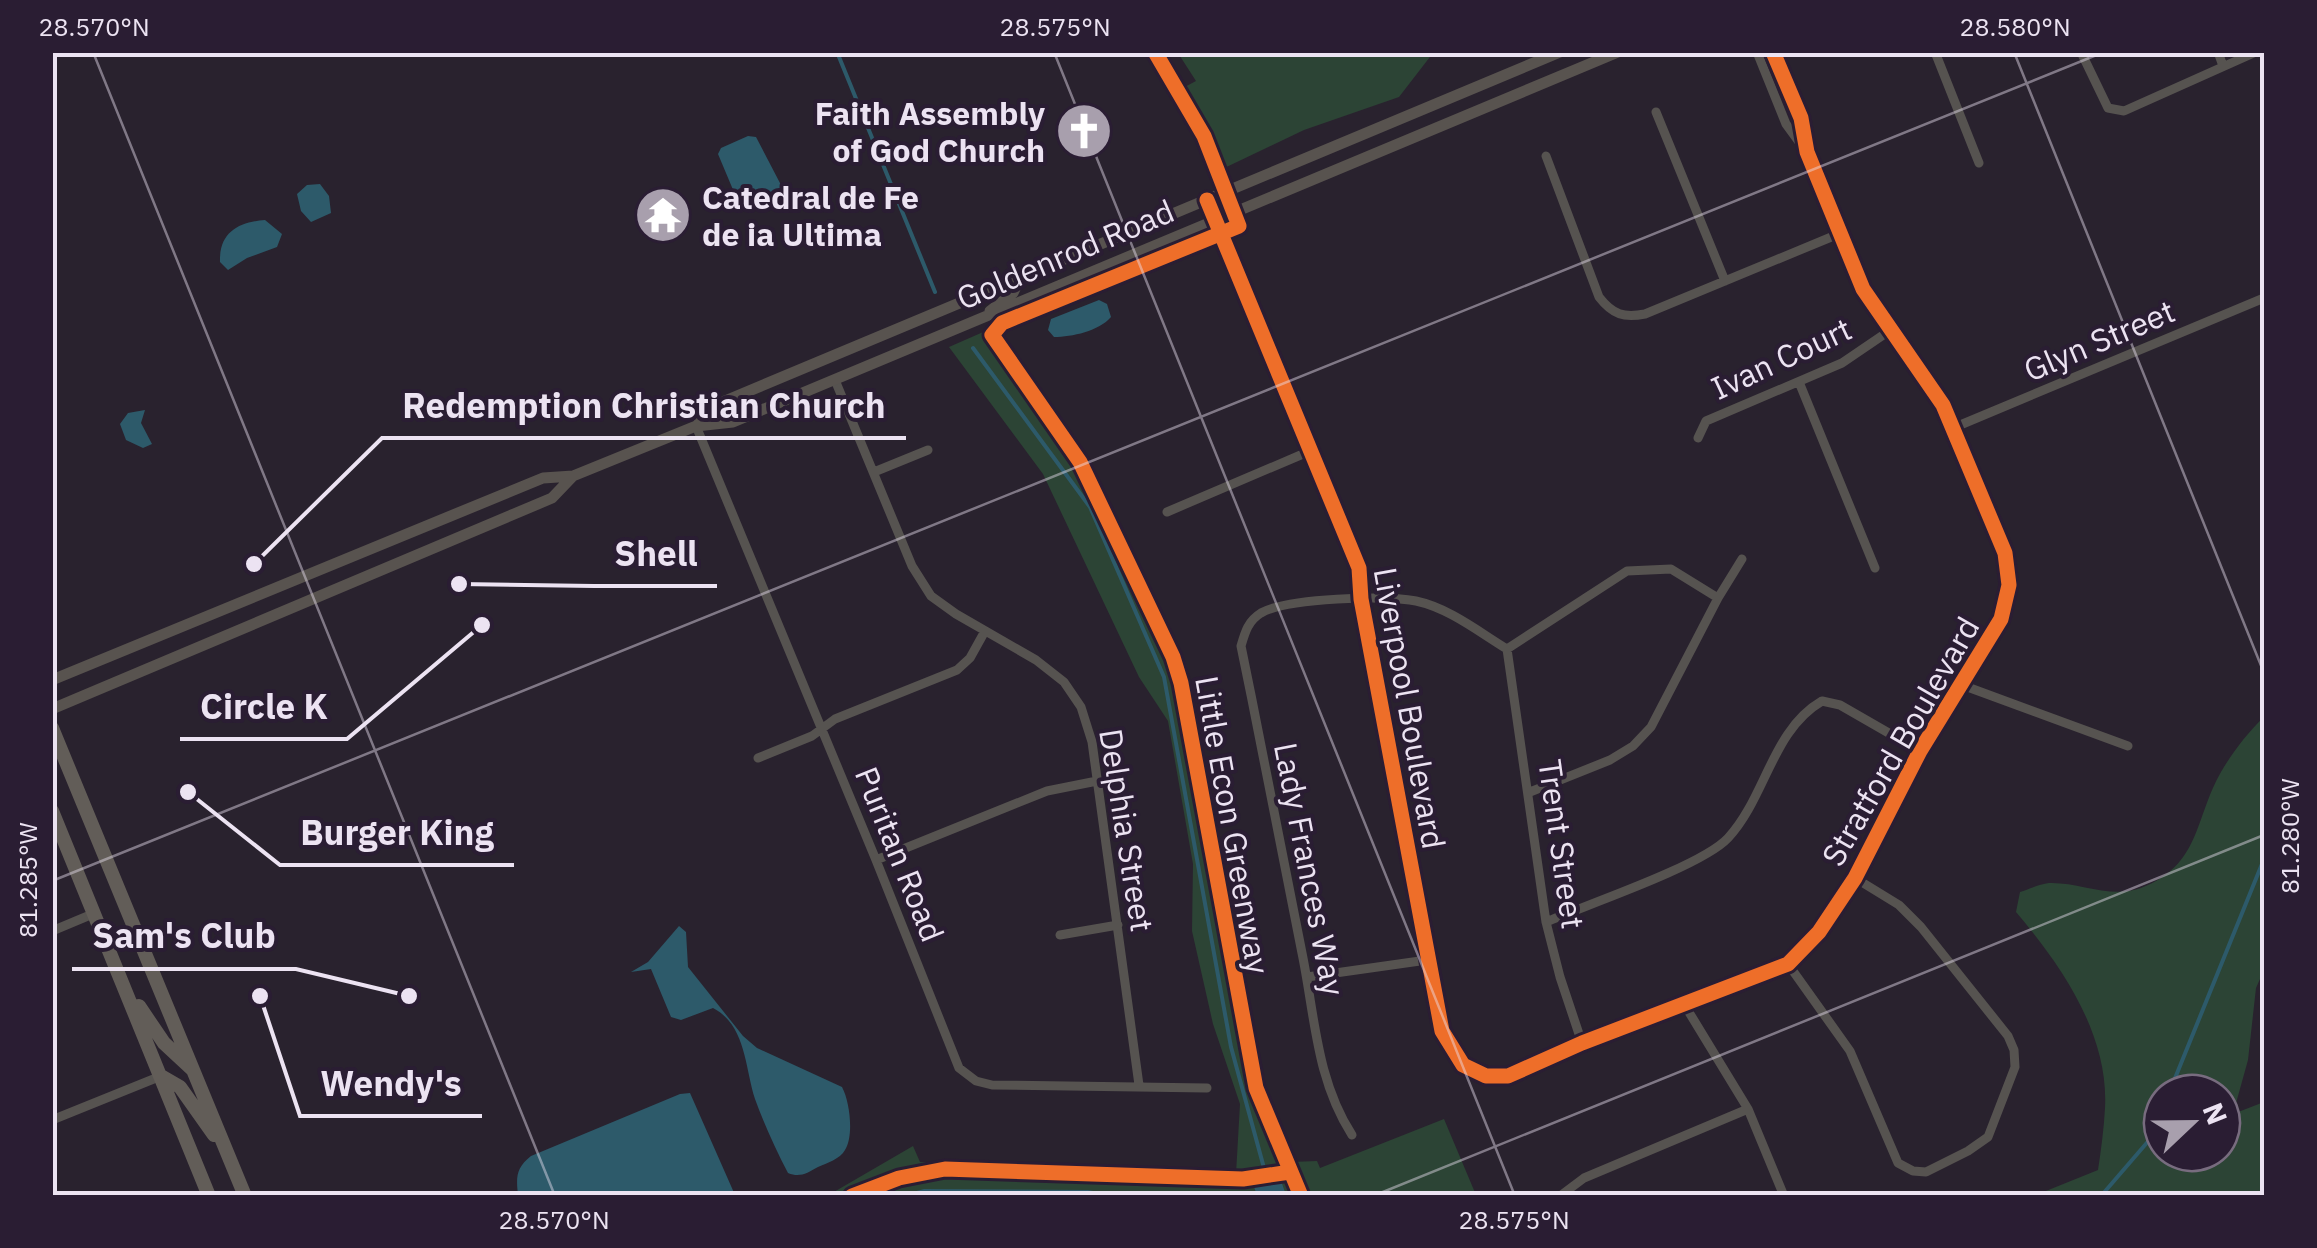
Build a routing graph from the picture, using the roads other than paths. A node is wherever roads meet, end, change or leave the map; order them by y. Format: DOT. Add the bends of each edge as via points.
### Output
graph roads {
  1 [pos="1560,52"];
  2 [pos="1618,52"];
  3 [pos="1757,52"];
  4 [pos="1774,52"];
  5 [pos="1934,52"];
  6 [pos="2081,52"];
  7 [pos="2218,52"];
  8 [pos="2256,52"];
  9 [pos="2223,66"];
  10 [pos="1656,112"];
  11 [pos="1807,152"];
  12 [pos="1546,156"];
  13 [pos="1979,163"];
  14 [pos="1207,200"];
  15 [pos="1216,222"];
  16 [pos="1841,233"];
  17 [pos="1020,278"];
  18 [pos="1725,281"];
  19 [pos="2264,298"];
  20 [pos="979,320"];
  21 [pos="1892,329"];
  22 [pos="835,380"];
  23 [pos="1799,382"];
  24 [pos="696,426"];
  25 [pos="1953,428"];
  26 [pos="1698,438"];
  27 [pos="928,450"];
  28 [pos="1310,451"];
  29 [pos="874,472"];
  30 [pos="573,476"];
  31 [pos="1167,512"];
  32 [pos="364,552"];
  33 [pos="1742,559"];
  34 [pos="1875,568"];
  35 [pos="373,574"];
  36 [pos="1718,598"];
  37 [pos="1361,599"];
  38 [pos="985,632"];
  39 [pos="1507,649"];
  40 [pos="52,680"];
  41 [pos="1962,684"];
  42 [pos="52,709"];
  43 [pos="52,728"];
  44 [pos="822,728"];
  45 [pos="2128,746"];
  46 [pos="1920,750"];
  47 [pos="758,758"];
  48 [pos="1098,782"];
  49 [pos="1530,792"];
  50 [pos="52,811"];
  51 [pos="876,860"];
  52 [pos="1855,878"];
  53 [pos="95,913"];
  54 [pos="1546,922"];
  55 [pos="1118,925"];
  56 [pos="52,931"];
  57 [pos="1060,935"];
  58 [pos="1427,960"];
  59 [pos="1788,964"];
  60 [pos="120,976"];
  61 [pos="1307,977"];
  62 [pos="1684,1004"];
  63 [pos="1582,1042"];
  64 [pos="1463,1065"];
  65 [pos="195,1071"];
  66 [pos="160,1076"];
  67 [pos="1138,1085"];
  68 [pos="1207,1088"];
  69 [pos="1748,1108"];
  70 [pos="52,1120"];
  71 [pos="1352,1135"];
  72 [pos="231,1161"];
  73 [pos="210,1196"];
  74 [pos="245,1196"];
  75 [pos="1560,1196"];
  76 [pos="1784,1196"];
  1 -- 14 [label="main road, Goldenrod Road"];
  2 -- 15 [label="main road, Goldenrod Road"];
  3 -- 11 [label="street, Stratford Boulevard" via="1786,124"];
  4 -- 11 [label="street, Stratford Boulevard"];
  5 -- 13 [label="street"];
  6 -- 9 [label="street" via="2108,108 2124,111"];
  7 -- 9 [label="street"];
  8 -- 9 [label="street"];
  10 -- 18 [label="street"];
  11 -- 16 [label="street, Stratford Boulevard"];
  12 -- 18 [label="street" via="1609,310 1626,317 1645,314"];
  14 -- 15 [label="street, Liverpool Boulevard"];
  14 -- 17 [label="main road, Goldenrod Road"];
  15 -- 20 [label="main road, Goldenrod Road"];
  15 -- 28 [label="street, Liverpool Boulevard"];
  16 -- 18 [label="street"];
  16 -- 21 [label="street, Stratford Boulevard" via="1863,289"];
  17 -- 20 [label="main road" via="1013,293"];
  17 -- 24 [label="main road, Goldenrod Road" via="726,401"];
  19 -- 25 [label="street, Glyn Street"];
  20 -- 22 [label="main road, Goldenrod Road"];
  21 -- 23 [label="street, Ivan Court"];
  21 -- 25 [label="street, Stratford Boulevard"];
  22 -- 24 [label="main road, Goldenrod Road" via="733,422"];
  22 -- 29 [label="street, Delphia Street"];
  23 -- 26 [label="street, Ivan Court" via="1706,421"];
  23 -- 34 [label="street"];
  24 -- 30 [label="main road, Goldenrod Road"];
  24 -- 44 [label="street, Puritan Road"];
  25 -- 41 [label="street, Stratford Boulevard" via="2005,553 2009,586 2001,619"];
  27 -- 29 [label="street"];
  28 -- 31 [label="street"];
  28 -- 37 [label="street, Liverpool Boulevard" via="1359,568"];
  29 -- 38 [label="street, Delphia Street" via="931,596"];
  30 -- 32 [label="main road, Goldenrod Road" via="543,478"];
  30 -- 35 [label="main road, Goldenrod Road" via="552,498"];
  32 -- 35 [label="street"];
  32 -- 40 [label="main road, Goldenrod Road"];
  33 -- 36 [label="street"];
  35 -- 42 [label="main road, Goldenrod Road"];
  36 -- 39 [label="street" via="1671,569 1627,571"];
  36 -- 49 [label="street" via="1651,727 1633,746"];
  37 -- 39 [label="street" via="1440,609"];
  37 -- 58 [label="street, Liverpool Boulevard"];
  37 -- 61 [label="street, Lady Frances Way" via="1286,604 1260,613 1246,626 1242,646"];
  38 -- 44 [label="street" via="956,670"];
  38 -- 48 [label="street, Delphia Street" via="1064,682 1081,707"];
  39 -- 49 [label="street, Trent Street"];
  41 -- 45 [label="street"];
  41 -- 46 [label="street, Stratford Boulevard"];
  43 -- 65 [label="highway"];
  44 -- 47 [label="street"];
  44 -- 51 [label="street, Puritan Road"];
  46 -- 52 [label="street, Stratford Boulevard"];
  46 -- 54 [label="street" via="1822,700 1796,720 1725,842"];
  48 -- 51 [label="street" via="1047,790"];
  48 -- 55 [label="street, Delphia Street"];
  49 -- 54 [label="street, Trent Street"];
  50 -- 53 [label="highway"];
  51 -- 67 [label="street, Puritan Road" via="959,1068 992,1085"];
  52 -- 59 [label="street, Stratford Boulevard"];
  52 -- 59 [label="street" via="1921,927 2008,1036 2015,1067 1988,1137 1926,1172 1898,1162 1850,1051"];
  53 -- 56 [label="street"];
  53 -- 60 [label="highway"];
  54 -- 63 [label="street, Trent Street"];
  55 -- 57 [label="street"];
  55 -- 67 [label="street, Delphia Street"];
  58 -- 61 [label="street"];
  58 -- 64 [label="street, Liverpool Boulevard" via="1442,1032"];
  59 -- 62 [label="street, Stratford Boulevard"];
  60 -- 65 [label="highway" via="164,1043"];
  60 -- 66 [label="highway"];
  61 -- 71 [label="street, Lady Frances Way" via="1317,1052"];
  62 -- 63 [label="street, Stratford Boulevard"];
  62 -- 69 [label="street"];
  63 -- 64 [label="street, Stratford Boulevard" via="1508,1076 1486,1076"];
  65 -- 72 [label="highway"];
  66 -- 70 [label="street"];
  66 -- 72 [label="highway" via="190,1098"];
  66 -- 73 [label="highway"];
  67 -- 68 [label="street, Puritan Road"];
  69 -- 75 [label="street" via="1584,1178"];
  69 -- 76 [label="street"];
  72 -- 74 [label="highway"];
}
